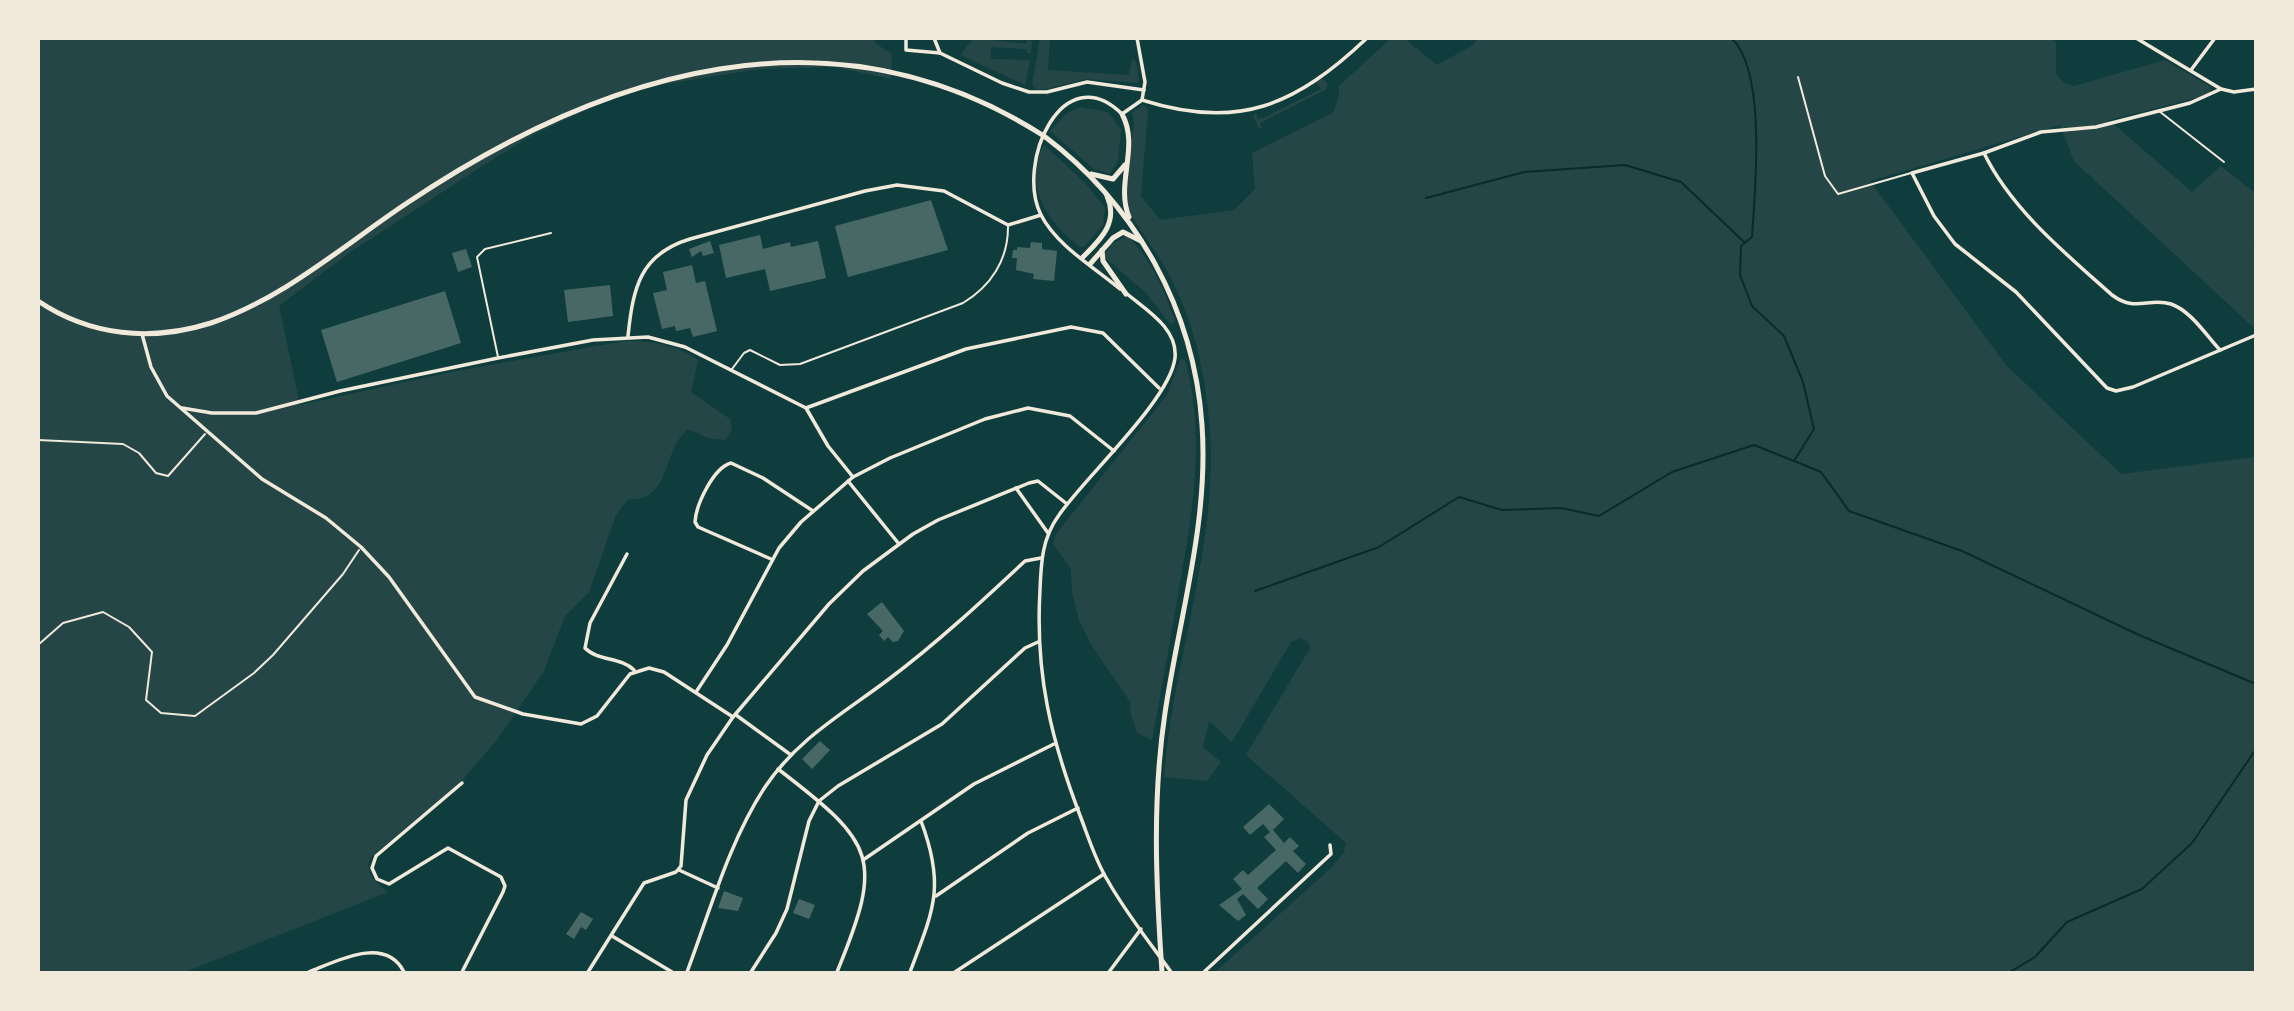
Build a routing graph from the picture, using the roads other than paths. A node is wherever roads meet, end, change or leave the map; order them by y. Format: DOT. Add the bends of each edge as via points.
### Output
graph roads {
  1 [pos="906,38"];
  2 [pos="934,38"];
  3 [pos="1137,38"];
  4 [pos="1367,38"];
  5 [pos="2136,38"];
  6 [pos="2215,38"];
  7 [pos="940,53"];
  8 [pos="2191,70"];
  9 [pos="658,75"];
  10 [pos="1798,77"];
  11 [pos="958,84"];
  12 [pos="2221,89"];
  13 [pos="2256,89"];
  14 [pos="1144,90"];
  15 [pos="1142,100"];
  16 [pos="2159,111"];
  17 [pos="1122,114"];
  18 [pos="1984,153"];
  19 [pos="1127,160"];
  20 [pos="2224,162"];
  21 [pos="1085,171"];
  22 [pos="1912,173"];
  23 [pos="1104,190"];
  24 [pos="1041,215"];
  25 [pos="1131,223"];
  26 [pos="1008,225"];
  27 [pos="551,233"];
  28 [pos="1146,246"];
  29 [pos="1102,250"];
  30 [pos="1082,258"];
  31 [pos="1090,264"];
  32 [pos="1126,294"];
  33 [pos="38,301"];
  34 [pos="142,334"];
  35 [pos="2256,335"];
  36 [pos="628,336"];
  37 [pos="2220,350"];
  38 [pos="498,358"];
  39 [pos="731,370"];
  40 [pos="1160,389"];
  41 [pos="182,408"];
  42 [pos="806,408"];
  43 [pos="1114,451"];
  44 [pos="850,479"];
  45 [pos="1016,488"];
  46 [pos="1067,504"];
  47 [pos="813,511"];
  48 [pos="1048,533"];
  49 [pos="899,544"];
  50 [pos="628,554"];
  51 [pos="1042,558"];
  52 [pos="771,559"];
  53 [pos="1038,642"];
  54 [pos="634,670"];
  55 [pos="696,693"];
  56 [pos="735,716"];
  57 [pos="1054,744"];
  58 [pos="791,755"];
  59 [pos="778,769"];
  60 [pos="462,783"];
  61 [pos="820,801"];
  62 [pos="1078,808"];
  63 [pos="921,821"];
  64 [pos="1330,845"];
  65 [pos="863,860"];
  66 [pos="679,870"];
  67 [pos="1104,874"];
  68 [pos="719,888"];
  69 [pos="936,896"];
  70 [pos="1141,929"];
  71 [pos="612,936"];
  72 [pos="1163,961"];
  73 [pos="1170,971"];
  74 [pos="309,972"];
  75 [pos="404,972"];
  76 [pos="462,972"];
  77 [pos="588,972"];
  78 [pos="673,972"];
  79 [pos="687,972"];
  80 [pos="751,972"];
  81 [pos="837,972"];
  82 [pos="910,972"];
  83 [pos="956,972"];
  84 [pos="1109,972"];
  85 [pos="1156,972"];
  86 [pos="1162,972"];
  87 [pos="1204,972"];
  1 -- 7 [label="street" via="906,50"];
  2 -- 7 [label="street"];
  3 -- 14 [label="street"];
  4 -- 15 [label="street" via="1322,78 1263,108 1188,110"];
  5 -- 8 [label="street"];
  6 -- 8 [label="street"];
  7 -- 14 [label="street" via="1029,92 1087,82"];
  8 -- 12 [label="street"];
  9 -- 34 [label="main road" via="594,98 517,135 265,299 195,328"];
  10 -- 22 [label="lane" via="1825,176 1838,194"];
  11 -- 21 [label="main road" via="1030,125"];
  12 -- 13 [label="street"];
  12 -- 16 [label="street"];
  14 -- 15 [label="street"];
  15 -- 17 [label="street"];
  16 -- 18 [label="street" via="2088,129 2041,132"];
  16 -- 20 [label="lane"];
  17 -- 19 [label="main road" via="1129,134"];
  17 -- 24 [label="street" via="1105,101 1083,99 1055,115 1034,159 1034,192"];
  18 -- 22 [label="street"];
  18 -- 37 [label="street" via="2006,191 2112,295 2131,305 2161,302 2176,307"];
  19 -- 21 [label="main road" via="1113,179"];
  19 -- 25 [label="main road" via="1123,199"];
  21 -- 23 [label="main road"];
  22 -- 37 [label="street" via="1955,244 2016,292 2107,388 2123,390"];
  23 -- 25 [label="main road"];
  23 -- 30 [label="main road" via="1111,223"];
  24 -- 26 [label="street"];
  24 -- 30 [label="street"];
  25 -- 28 [label="main road"];
  26 -- 36 [label="street" via="944,191 897,185 690,239 665,248 647,267 635,294"];
  26 -- 39 [label="lane" via="995,275 963,303 800,364 780,365 747,351"];
  27 -- 38 [label="lane" via="485,249 477,257"];
  28 -- 29 [label="main road" via="1123,232"];
  28 -- 86 [label="main road" via="1187,339 1198,390 1204,479 1157,789"];
  29 -- 31 [label="main road"];
  29 -- 32 [label="main road" via="1103,261"];
  30 -- 31 [label="street"];
  31 -- 32 [label="street"];
  32 -- 40 [label="street" via="1163,325 1174,345 1174,364"];
  33 -- 34 [label="main road" via="84,325"];
  34 -- 41 [label="street" via="156,378"];
  35 -- 37 [label="street"];
  36 -- 38 [label="street"];
  36 -- 39 [label="street" via="667,341"];
  38 -- 41 [label="street" via="340,390 256,413"];
  39 -- 42 [label="street"];
  40 -- 42 [label="street" via="1103,333 1071,327 966,349"];
  40 -- 43 [label="street"];
  41 -- 54 [label="street" via="262,480 326,519 361,547 389,577 469,693 523,714 581,724 597,716"];
  42 -- 44 [label="street"];
  43 -- 44 [label="street" via="1070,416 1028,408 979,421 890,457"];
  43 -- 46 [label="street"];
  44 -- 47 [label="street"];
  44 -- 49 [label="street"];
  45 -- 46 [label="street" via="1038,481"];
  45 -- 48 [label="street"];
  45 -- 49 [label="street" via="938,520"];
  46 -- 48 [label="street"];
  47 -- 52 [label="street"];
  47 -- 52 [label="street" via="763,478 731,463 722,466 706,491 695,523"];
  48 -- 51 [label="street"];
  49 -- 56 [label="street" via="847,584"];
  50 -- 54 [label="street" via="590,623 585,648"];
  51 -- 53 [label="street"];
  51 -- 58 [label="street" via="1025,561 951,630 823,724"];
  52 -- 55 [label="street" via="727,645"];
  53 -- 57 [label="street"];
  53 -- 61 [label="street" via="1025,648 942,724"];
  54 -- 55 [label="street" via="656,669"];
  55 -- 56 [label="street"];
  56 -- 58 [label="street"];
  56 -- 66 [label="street" via="689,790"];
  57 -- 62 [label="street"];
  57 -- 63 [label="street" via="988,776"];
  58 -- 59 [label="street"];
  59 -- 61 [label="street"];
  59 -- 68 [label="street" via="745,822"];
  60 -- 76 [label="street" via="376,856 372,868 377,879 389,884 448,848 501,877 503,892"];
  61 -- 65 [label="street" via="853,836"];
  61 -- 80 [label="street" via="810,821 787,909"];
  62 -- 67 [label="street"];
  62 -- 69 [label="street" via="1028,833"];
  63 -- 65 [label="street"];
  63 -- 69 [label="street"];
  64 -- 87 [label="street" via="1331,853"];
  65 -- 81 [label="street" via="865,898"];
  66 -- 68 [label="street"];
  66 -- 71 [label="street" via="644,883"];
  67 -- 70 [label="street"];
  67 -- 83 [label="street"];
  68 -- 79 [label="street"];
  69 -- 82 [label="street"];
  70 -- 72 [label="street"];
  70 -- 84 [label="street"];
  71 -- 77 [label="street"];
  71 -- 78 [label="street"];
  72 -- 73 [label="street"];
  72 -- 85 [label="street"];
  74 -- 75 [label="street" via="353,955 374,953 394,959"];
}
